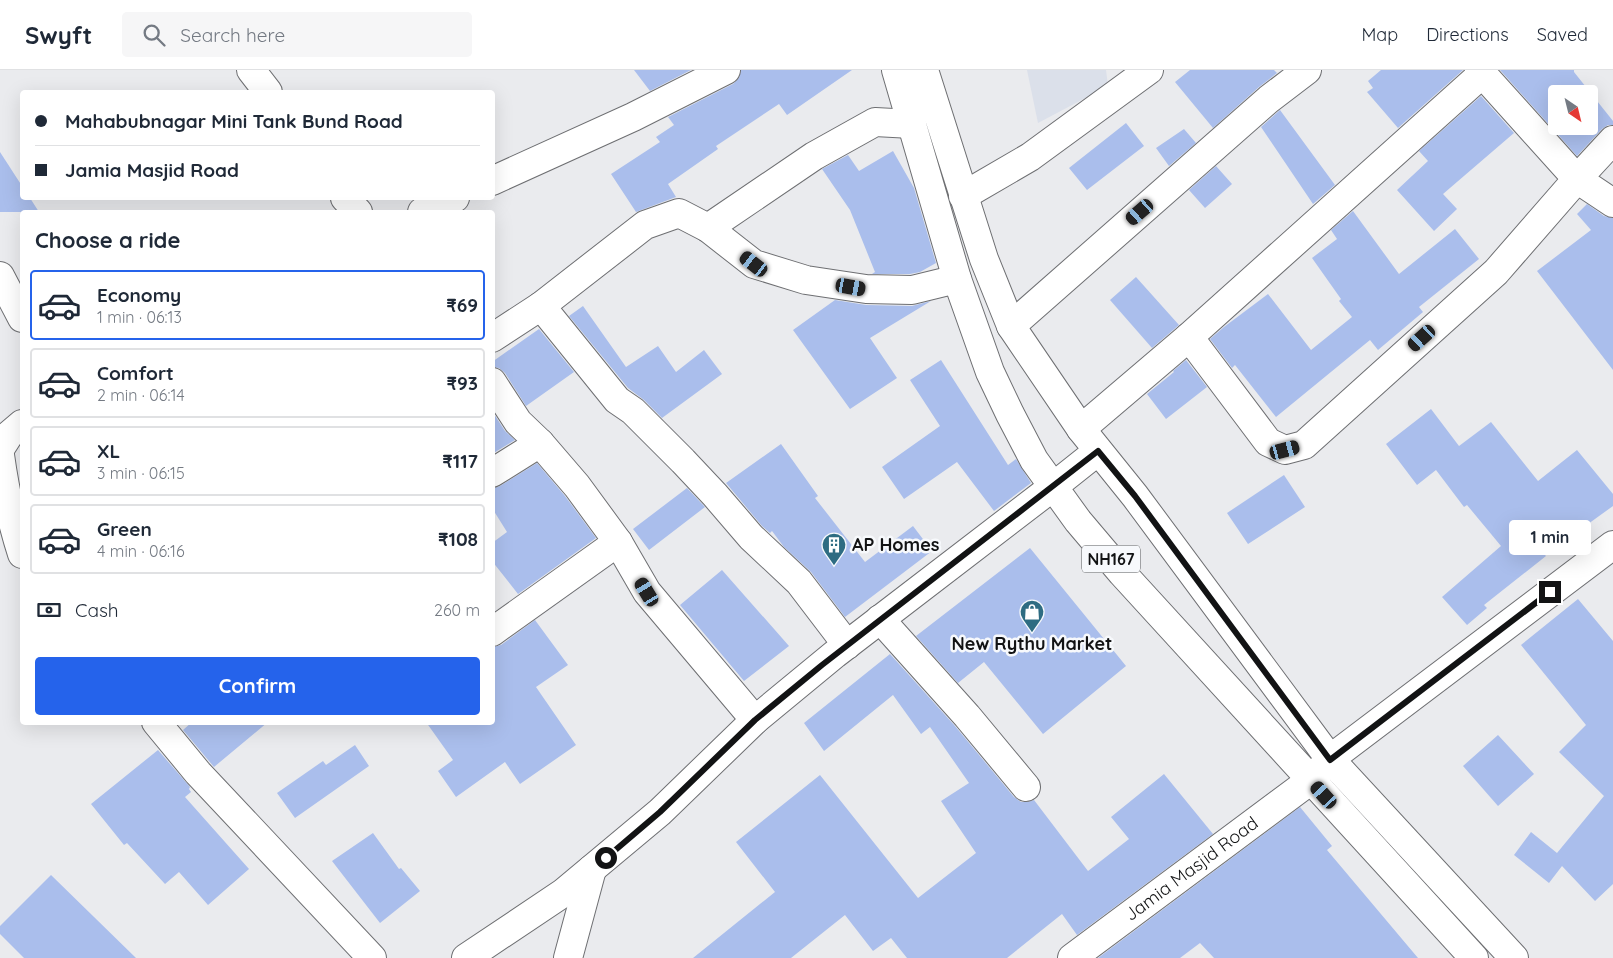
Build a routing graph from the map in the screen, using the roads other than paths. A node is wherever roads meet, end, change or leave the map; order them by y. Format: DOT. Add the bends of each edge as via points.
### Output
graph roads {
  1 [pos="252,70"];
  2 [pos="726,70"];
  3 [pos="896,70"];
  4 [pos="924,70"];
  5 [pos="1150,70"];
  6 [pos="1307,70"];
  7 [pos="1481,72"];
  8 [pos="267,90"];
  9 [pos="912,124"];
  10 [pos="1613,140"];
  11 [pos="1577,179"];
  12 [pos="495,180"];
  13 [pos="963,196"];
  14 [pos="347,200"];
  15 [pos="450,200"];
  16 [pos="1613,203"];
  17 [pos="356,210"];
  18 [pos="427,210"];
  19 [pos="708,228"];
  20 [pos="0,276"];
  21 [pos="957,279"];
  22 [pos="541,306"];
  23 [pos="20,314"];
  24 [pos="1011,326"];
  25 [pos="495,336"];
  26 [pos="1189,337"];
  27 [pos="495,387"];
  28 [pos="20,426"];
  29 [pos="1081,430"];
  30 [pos="540,443"];
  31 [pos="0,449"];
  32 [pos="1098,451"];
  33 [pos="0,455"];
  34 [pos="495,471"];
  35 [pos="1054,486"];
  36 [pos="618,542"];
  37 [pos="1613,545"];
  38 [pos="20,547"];
  39 [pos="880,619"];
  40 [pos="495,630"];
  41 [pos="846,645"];
  42 [pos="755,720"];
  43 [pos="158,725"];
  44 [pos="1330,760"];
  45 [pos="1311,780"];
  46 [pos="1026,787"];
  47 [pos="592,869"];
  48 [pos="372,958"];
  49 [pos="466,958"];
  50 [pos="568,958"];
  51 [pos="1072,958"];
  52 [pos="1474,958"];
  53 [pos="1514,958"];
  1 -- 8 [label="main road"];
  2 -- 12 [label="main road" via="633,117"];
  3 -- 9 [label="main road, NH167"];
  4 -- 13 [label="main road, NH167"];
  5 -- 13 [label="main road" via="1030,157"];
  6 -- 24 [label="main road" via="1269,99"];
  7 -- 11 [label="main road"];
  7 -- 26 [label="main road"];
  9 -- 19 [label="main road" via="875,122 814,156"];
  9 -- 21 [label="main road, NH167"];
  10 -- 11 [label="main road"];
  11 -- 16 [label="main road"];
  11 -- 26 [label="main road" via="1496,272 1304,445 1285,450 1268,442"];
  13 -- 24 [label="main road, NH167"];
  14 -- 17 [label="main road"];
  15 -- 18 [label="main road"];
  19 -- 21 [label="main road" via="754,264 806,280 866,289 912,290"];
  19 -- 22 [label="main road" via="678,213 645,225"];
  20 -- 23 [label="main road"];
  21 -- 35 [label="main road, NH167" via="994,380 1034,460"];
  22 -- 25 [label="main road"];
  22 -- 41 [label="main road" via="617,400 633,411 683,461 751,537 799,582"];
  24 -- 29 [label="main road, NH167"];
  26 -- 29 [label="main road"];
  27 -- 30 [label="main road" via="518,422"];
  28 -- 31 [label="main road" via="9,434"];
  29 -- 32 [label="main road, NH167"];
  30 -- 34 [label="main road"];
  30 -- 36 [label="main road"];
  32 -- 35 [label="main road"];
  32 -- 44 [label="main road, NH167" via="1141,504"];
  33 -- 38 [label="main road" via="5,493"];
  35 -- 39 [label="main road"];
  35 -- 45 [label="main road, NH167" via="1078,521 1116,565"];
  36 -- 40 [label="main road"];
  36 -- 42 [label="main road" via="647,592"];
  37 -- 44 [label="main road"];
  39 -- 41 [label="main road"];
  39 -- 46 [label="main road" via="968,716"];
  41 -- 42 [label="main road"];
  42 -- 47 [label="main road" via="660,812"];
  43 -- 48 [label="main road" via="198,773"];
  44 -- 45 [label="main road, Jamia Masjid Road"];
  44 -- 53 [label="main road, NH167"];
  45 -- 51 [label="main road, Jamia Masjid Road"];
  45 -- 52 [label="main road, NH167"];
  47 -- 49 [label="main road" via="563,893"];
  47 -- 50 [label="main road"];
}
